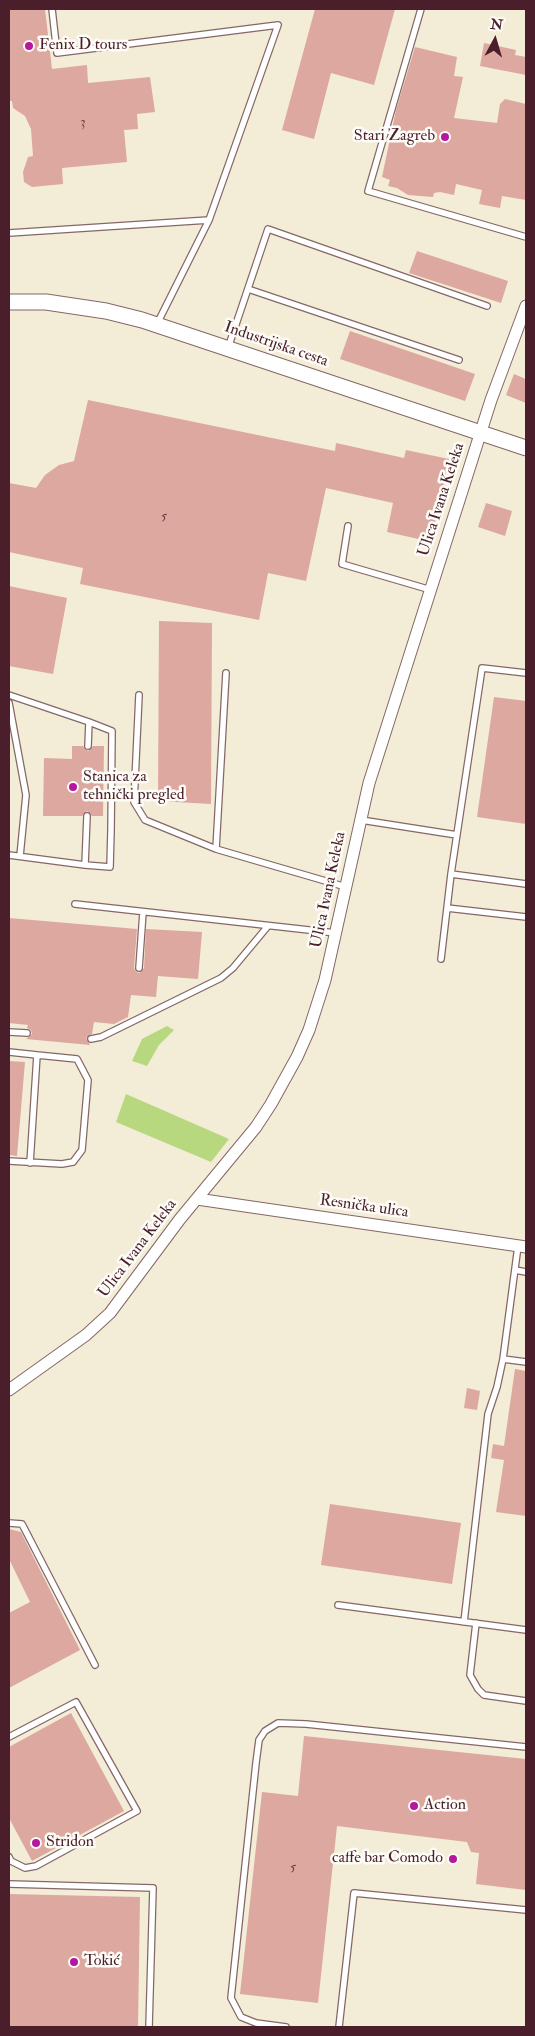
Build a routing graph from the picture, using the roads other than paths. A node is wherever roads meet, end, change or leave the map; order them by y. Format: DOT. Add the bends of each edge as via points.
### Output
graph roads {
  1 [pos="52,9"];
  2 [pos="420,9"];
  3 [pos="209,220"];
  4 [pos="9,233"];
  5 [pos="526,237"];
  6 [pos="248,289"];
  7 [pos="9,302"];
  8 [pos="487,306"];
  9 [pos="526,306"];
  10 [pos="157,324"];
  11 [pos="228,348"];
  12 [pos="459,360"];
  13 [pos="481,433"];
  14 [pos="526,448"];
  15 [pos="348,526"];
  16 [pos="430,590"];
  17 [pos="226,672"];
  18 [pos="526,674"];
  19 [pos="9,695"];
  20 [pos="138,695"];
  21 [pos="9,703"];
  22 [pos="89,722"];
  23 [pos="88,746"];
  24 [pos="87,816"];
  25 [pos="361,820"];
  26 [pos="456,835"];
  27 [pos="216,849"];
  28 [pos="9,855"];
  29 [pos="20,856"];
  30 [pos="85,864"];
  31 [pos="451,874"];
  32 [pos="526,884"];
  33 [pos="346,887"];
  34 [pos="75,904"];
  35 [pos="448,908"];
  36 [pos="143,912"];
  37 [pos="526,917"];
  38 [pos="268,926"];
  39 [pos="336,932"];
  40 [pos="441,959"];
  41 [pos="139,968"];
  42 [pos="9,1032"];
  43 [pos="27,1033"];
  44 [pos="91,1039"];
  45 [pos="9,1052"];
  46 [pos="37,1055"];
  47 [pos="9,1161"];
  48 [pos="30,1163"];
  49 [pos="197,1199"];
  50 [pos="522,1247"];
  51 [pos="515,1270"];
  52 [pos="526,1272"];
  53 [pos="503,1359"];
  54 [pos="526,1362"];
  55 [pos="9,1390"];
  56 [pos="9,1523"];
  57 [pos="338,1605"];
  58 [pos="464,1622"];
  59 [pos="476,1623"];
  60 [pos="526,1630"];
  61 [pos="96,1665"];
  62 [pos="526,1701"];
  63 [pos="9,1737"];
  64 [pos="526,1747"];
  65 [pos="9,1860"];
  66 [pos="9,1884"];
  67 [pos="526,1910"];
  68 [pos="149,2027"];
  69 [pos="286,2027"];
  70 [pos="339,2027"];
  1 -- 3 [label="lane" via="56,53 278,25"];
  2 -- 5 [label="lane" via="368,191"];
  3 -- 4 [label="lane"];
  3 -- 10 [label="lane"];
  6 -- 8 [label="lane" via="268,229"];
  6 -- 11 [label="lane"];
  6 -- 12 [label="lane"];
  7 -- 10 [label="street, Industrijska cesta" via="46,302"];
  9 -- 13 [label="street, Ulica Ivana Keleka"];
  10 -- 11 [label="street, Industrijska cesta"];
  11 -- 13 [label="street, Industrijska cesta"];
  13 -- 14 [label="street, Industrijska cesta"];
  13 -- 16 [label="street, Ulica Ivana Keleka"];
  15 -- 16 [label="lane" via="342,564"];
  16 -- 25 [label="street, Ulica Ivana Keleka" via="369,783"];
  17 -- 27 [label="lane"];
  18 -- 26 [label="lane" via="482,668"];
  19 -- 22 [label="lane"];
  20 -- 27 [label="lane" via="134,802 146,820"];
  21 -- 29 [label="lane" via="26,795"];
  22 -- 23 [label="lane"];
  22 -- 30 [label="lane" via="112,731 110,867"];
  24 -- 30 [label="lane"];
  25 -- 26 [label="lane"];
  25 -- 33 [label="street, Ulica Ivana Keleka"];
  26 -- 31 [label="lane"];
  27 -- 33 [label="lane"];
  28 -- 29 [label="lane"];
  29 -- 30 [label="lane"];
  31 -- 32 [label="lane"];
  31 -- 35 [label="lane"];
  33 -- 39 [label="street, Ulica Ivana Keleka"];
  34 -- 36 [label="lane"];
  35 -- 37 [label="lane"];
  35 -- 40 [label="lane"];
  36 -- 38 [label="lane"];
  36 -- 41 [label="lane"];
  38 -- 39 [label="lane"];
  38 -- 44 [label="lane" via="221,978"];
  39 -- 49 [label="street, Ulica Ivana Keleka" via="309,1030 286,1080 250,1133"];
  42 -- 43 [label="lane"];
  45 -- 46 [label="lane"];
  46 -- 48 [label="lane"];
  46 -- 48 [label="lane" via="77,1059 88,1080 82,1150 78,1157 73,1162 62,1164"];
  47 -- 48 [label="lane"];
  49 -- 50 [label="street, Resnička ulica"];
  49 -- 55 [label="street, Ulica Ivana Keleka" via="102,1321 86,1336"];
  50 -- 51 [label="lane"];
  51 -- 52 [label="lane"];
  51 -- 53 [label="lane"];
  53 -- 54 [label="lane"];
  53 -- 58 [label="lane" via="488,1414"];
  56 -- 61 [label="lane" via="22,1524"];
  57 -- 58 [label="lane"];
  58 -- 59 [label="lane"];
  59 -- 60 [label="lane"];
  59 -- 62 [label="lane" via="470,1675 478,1689 484,1695"];
  63 -- 65 [label="lane" via="76,1702 137,1812 36,1866 25,1868"];
  64 -- 69 [label="lane" via="306,1724 278,1723 265,1731 259,1740 256,1763 231,1998 241,2017 256,2023"];
  66 -- 68 [label="lane" via="153,1888"];
  67 -- 70 [label="lane" via="354,1893"];
}
